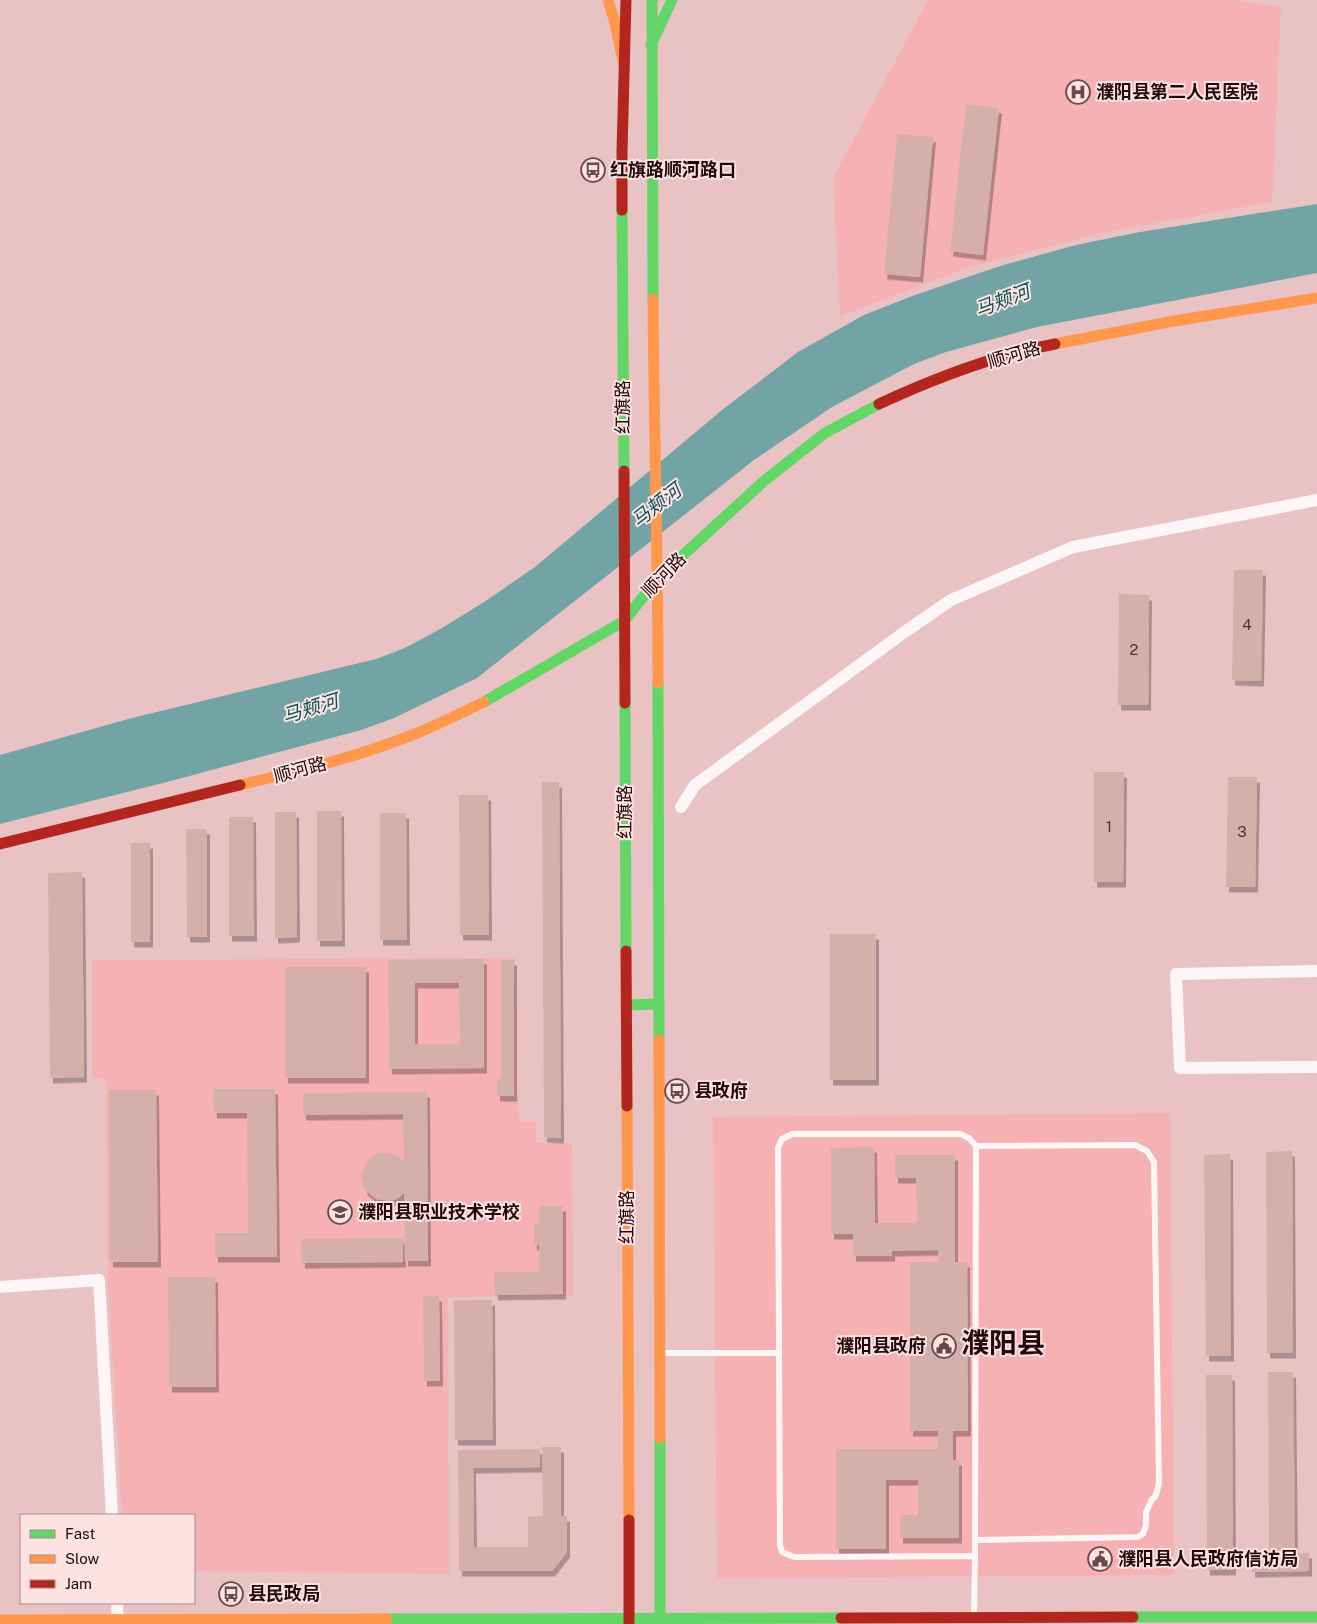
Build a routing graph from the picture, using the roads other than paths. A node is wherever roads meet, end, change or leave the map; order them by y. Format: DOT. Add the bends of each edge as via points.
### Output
graph roads {
  1 [pos="608,0"];
  2 [pos="626,0"];
  3 [pos="652,0"];
  4 [pos="672,0"];
  5 [pos="651,45"];
  6 [pos="623,61"];
  7 [pos="1317,298"];
  8 [pos="1317,500"];
  9 [pos="658,578"];
  10 [pos="624,622"];
  11 [pos="681,807"];
  12 [pos="0,844"];
  13 [pos="1317,971"];
  14 [pos="659,1004"];
  15 [pos="626,1005"];
  16 [pos="1317,1067"];
  17 [pos="976,1146"];
  18 [pos="0,1287"];
  19 [pos="660,1353"];
  20 [pos="779,1353"];
  21 [pos="112,1514"];
  22 [pos="975,1540"];
  23 [pos="975,1556"];
  24 [pos="117,1604"];
  25 [pos="1317,1617"];
  26 [pos="974,1618"];
  27 [pos="0,1620"];
  28 [pos="118,1620"];
  29 [pos="629,1621"];
  30 [pos="660,1621"];
  31 [pos="33,1622"];
  1 -- 6 [label="main road"];
  2 -- 6 [label="main road, 红旗路"];
  3 -- 5 [label="main road, 红旗路"];
  4 -- 5 [label="main road"];
  5 -- 9 [label="main road, 红旗路"];
  6 -- 10 [label="main road, 红旗路"];
  7 -- 9 [label="main road, 顺河路" via="1033,348 915,387 825,433 764,481"];
  8 -- 11 [label="street" via="1073,547 951,600 695,785"];
  9 -- 10 [label="main road, 顺河路"];
  9 -- 14 [label="main road, 红旗路"];
  10 -- 12 [label="main road, 顺河路" via="491,700 386,745 319,766"];
  10 -- 15 [label="main road, 红旗路"];
  13 -- 16 [label="street" via="1176,974 1180,1068"];
  14 -- 15 [label="main road"];
  14 -- 19 [label="main road, 红旗路"];
  15 -- 29 [label="main road, 红旗路"];
  17 -- 20 [label="lane" via="960,1134 792,1134 782,1139 778,1148"];
  17 -- 22 [label="lane"];
  17 -- 22 [label="lane" via="1136,1145 1147,1151 1154,1162 1159,1483 1146,1512 1143,1534 1138,1537"];
  18 -- 21 [label="street" via="99,1280"];
  19 -- 20 [label="lane"];
  19 -- 30 [label="main road, 红旗路"];
  20 -- 23 [label="lane" via="782,1552 794,1557"];
  22 -- 23 [label="lane"];
  23 -- 26 [label="lane"];
  24 -- 28 [label="street"];
  25 -- 26 [label="main road"];
  26 -- 30 [label="main road"];
  27 -- 31 [label="main road"];
  28 -- 29 [label="main road"];
  28 -- 31 [label="main road"];
  29 -- 30 [label="main road"];
}
